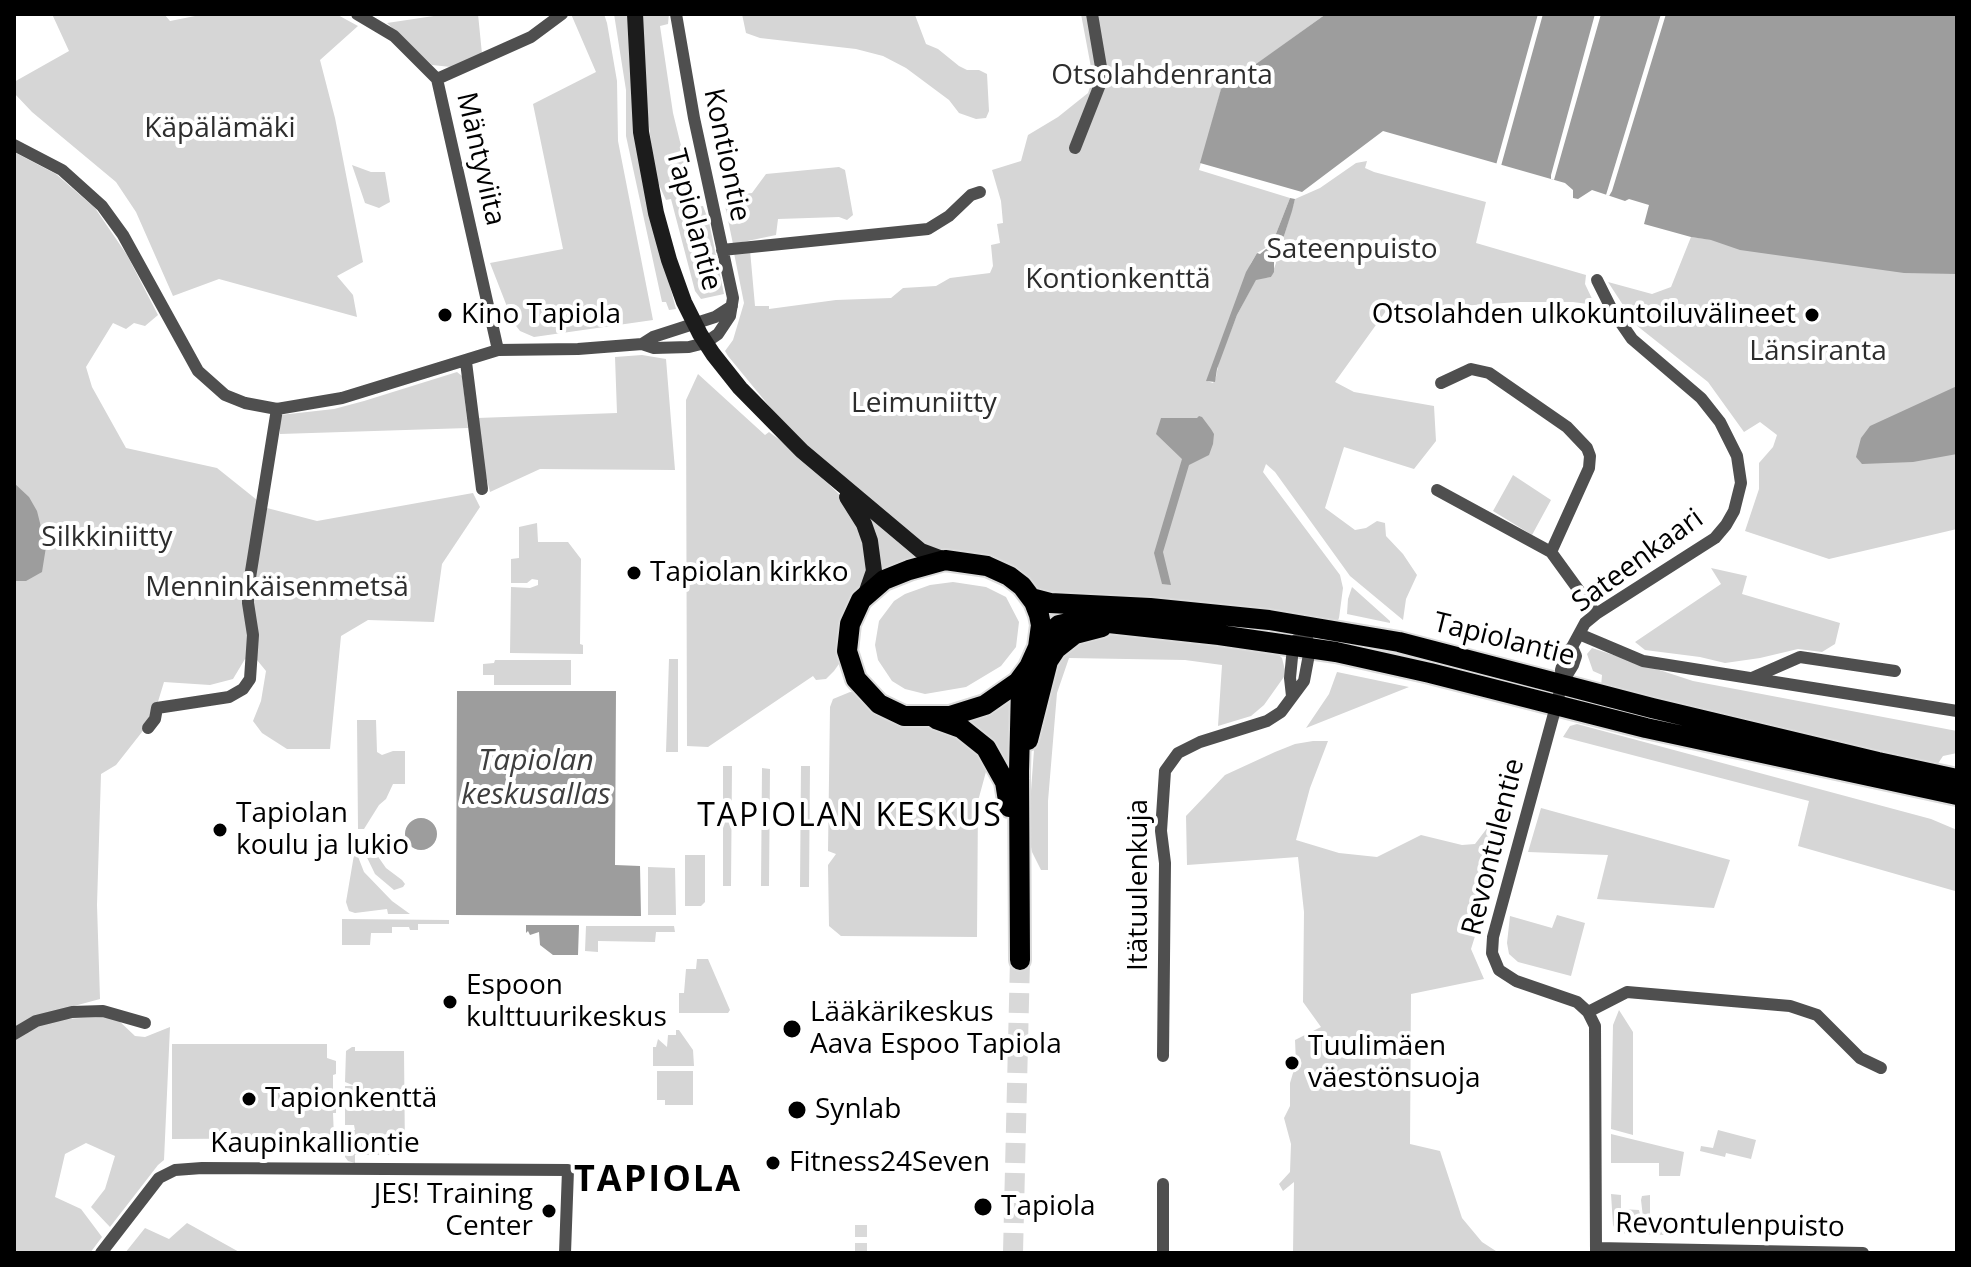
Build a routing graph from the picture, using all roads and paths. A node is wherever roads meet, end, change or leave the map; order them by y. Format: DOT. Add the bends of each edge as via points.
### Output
graph roads {
  1 [pos="357,14"];
  2 [pos="562,14"];
  3 [pos="635,14"];
  4 [pos="676,14"];
  5 [pos="1092,14"];
  6 [pos="437,79"];
  7 [pos="14,145"];
  8 [pos="1075,148"];
  9 [pos="980,192"];
  10 [pos="722,250"];
  11 [pos="1597,280"];
  12 [pos="732,306"];
  13 [pos="695,323"];
  14 [pos="705,343"];
  15 [pos="642,344"];
  16 [pos="498,350"];
  17 [pos="466,362"];
  18 [pos="1441,383"];
  19 [pos="277,409"];
  20 [pos="835,480"];
  21 [pos="482,489"];
  22 [pos="1437,490"];
  23 [pos="1551,552"];
  24 [pos="945,560"];
  25 [pos="866,594"];
  26 [pos="1031,598"];
  27 [pos="1596,614"];
  28 [pos="1114,624"];
  29 [pos="1303,625"];
  30 [pos="1579,634"];
  31 [pos="1040,642"];
  32 [pos="1301,648"];
  33 [pos="1895,671"];
  34 [pos="1026,672"];
  35 [pos="1749,678"];
  36 [pos="1562,683"];
  37 [pos="1556,706"];
  38 [pos="1957,711"];
  39 [pos="932,718"];
  40 [pos="148,728"];
  41 [pos="1019,772"];
  42 [pos="1957,779"];
  43 [pos="1957,795"];
  44 [pos="1588,1012"];
  45 [pos="145,1023"];
  46 [pos="14,1034"];
  47 [pos="1163,1056"];
  48 [pos="1881,1068"];
  49 [pos="1163,1184"];
  50 [pos="1596,1251"];
  51 [pos="101,1253"];
  52 [pos="565,1253"];
  53 [pos="1163,1253"];
  54 [pos="1863,1253"];
  1 -- 6 [label="street, Mäntyviita" via="394,36"];
  2 -- 6 [label="street" via="531,37"];
  3 -- 13 [label="main road, Tapiolantie" via="648,170 669,260"];
  4 -- 10 [label="street, Kontiontie"];
  5 -- 8 [label="street" via="1101,82"];
  6 -- 16 [label="street, Mäntyviita"];
  7 -- 19 [label="street" via="62,170 102,206 205,380 234,399"];
  9 -- 10 [label="street" via="928,229"];
  10 -- 12 [label="street, Kontiontie"];
  11 -- 27 [label="street, Sateenkaari" via="1632,339 1701,398 1720,422 1737,456 1741,483 1734,511 1715,538"];
  12 -- 13 [label="street"];
  12 -- 14 [label="street" via="722,329"];
  13 -- 14 [label="main road, Tapiolantie"];
  13 -- 15 [label="street"];
  14 -- 15 [label="street" via="654,348"];
  14 -- 20 [label="main road, Tapiolantie" via="740,388"];
  15 -- 16 [label="street"];
  16 -- 17 [label="street"];
  17 -- 19 [label="street" via="349,397"];
  17 -- 21 [label="street"];
  18 -- 23 [label="street" via="1471,369 1489,373 1567,427 1587,448 1589,468"];
  19 -- 40 [label="street" via="248,590 250,679 229,697 157,708"];
  20 -- 24 [label="main road, Tapiolantie" via="921,551"];
  20 -- 25 [label="main road, Tapiolantie" via="870,541 874,571"];
  22 -- 23 [label="street"];
  23 -- 27 [label="street"];
  24 -- 25 [label="main road" via="901,572"];
  24 -- 26 [label="main road" via="999,571"];
  25 -- 39 [label="main road" via="854,612 848,638 856,679 891,711"];
  26 -- 29 [label="main road, Tapiolantie"];
  26 -- 31 [label="main road" via="1041,620"];
  27 -- 30 [label="street, Sateenkaari"];
  28 -- 31 [label="main road, Tapiolantie" via="1069,621"];
  28 -- 32 [label="main road, Tapiolantie"];
  28 -- 41 [label="main road" via="1075,634 1048,661"];
  29 -- 32 [label="street, Itätuulenkuja"];
  29 -- 36 [label="main road, Tapiolantie"];
  30 -- 35 [label="street" via="1643,661"];
  30 -- 36 [label="street, Sateenkaari" via="1572,647 1573,665"];
  31 -- 34 [label="main road"];
  32 -- 37 [label="main road, Tapiolantie" via="1430,673"];
  32 -- 47 [label="street, Itätuulenkuja" via="1292,696 1281,712 1178,753 1165,771"];
  33 -- 35 [label="street" via="1800,657"];
  34 -- 39 [label="main road" via="985,705"];
  34 -- 41 [label="main road"];
  35 -- 38 [label="street"];
  36 -- 37 [label="street, Revontulentie"];
  36 -- 42 [label="main road, Tapiolantie"];
  37 -- 43 [label="main road, Tapiolantie"];
  37 -- 44 [label="street, Revontulentie" via="1491,950 1496,966 1510,978 1569,998"];
  39 -- 41 [label="main road" via="961,728 986,748 1005,782 1014,960"];
  44 -- 48 [label="street" via="1627,992 1799,1007 1817,1015 1860,1058"];
  44 -- 50 [label="street" via="1597,1034"];
  45 -- 46 [label="street" via="103,1011 72,1012 36,1021"];
  49 -- 53 [label="street"];
  50 -- 54 [label="street, Revontulenpuisto"];
  51 -- 52 [label="street, Kaupinkalliontie" via="152,1185 185,1168 568,1170"];
}
